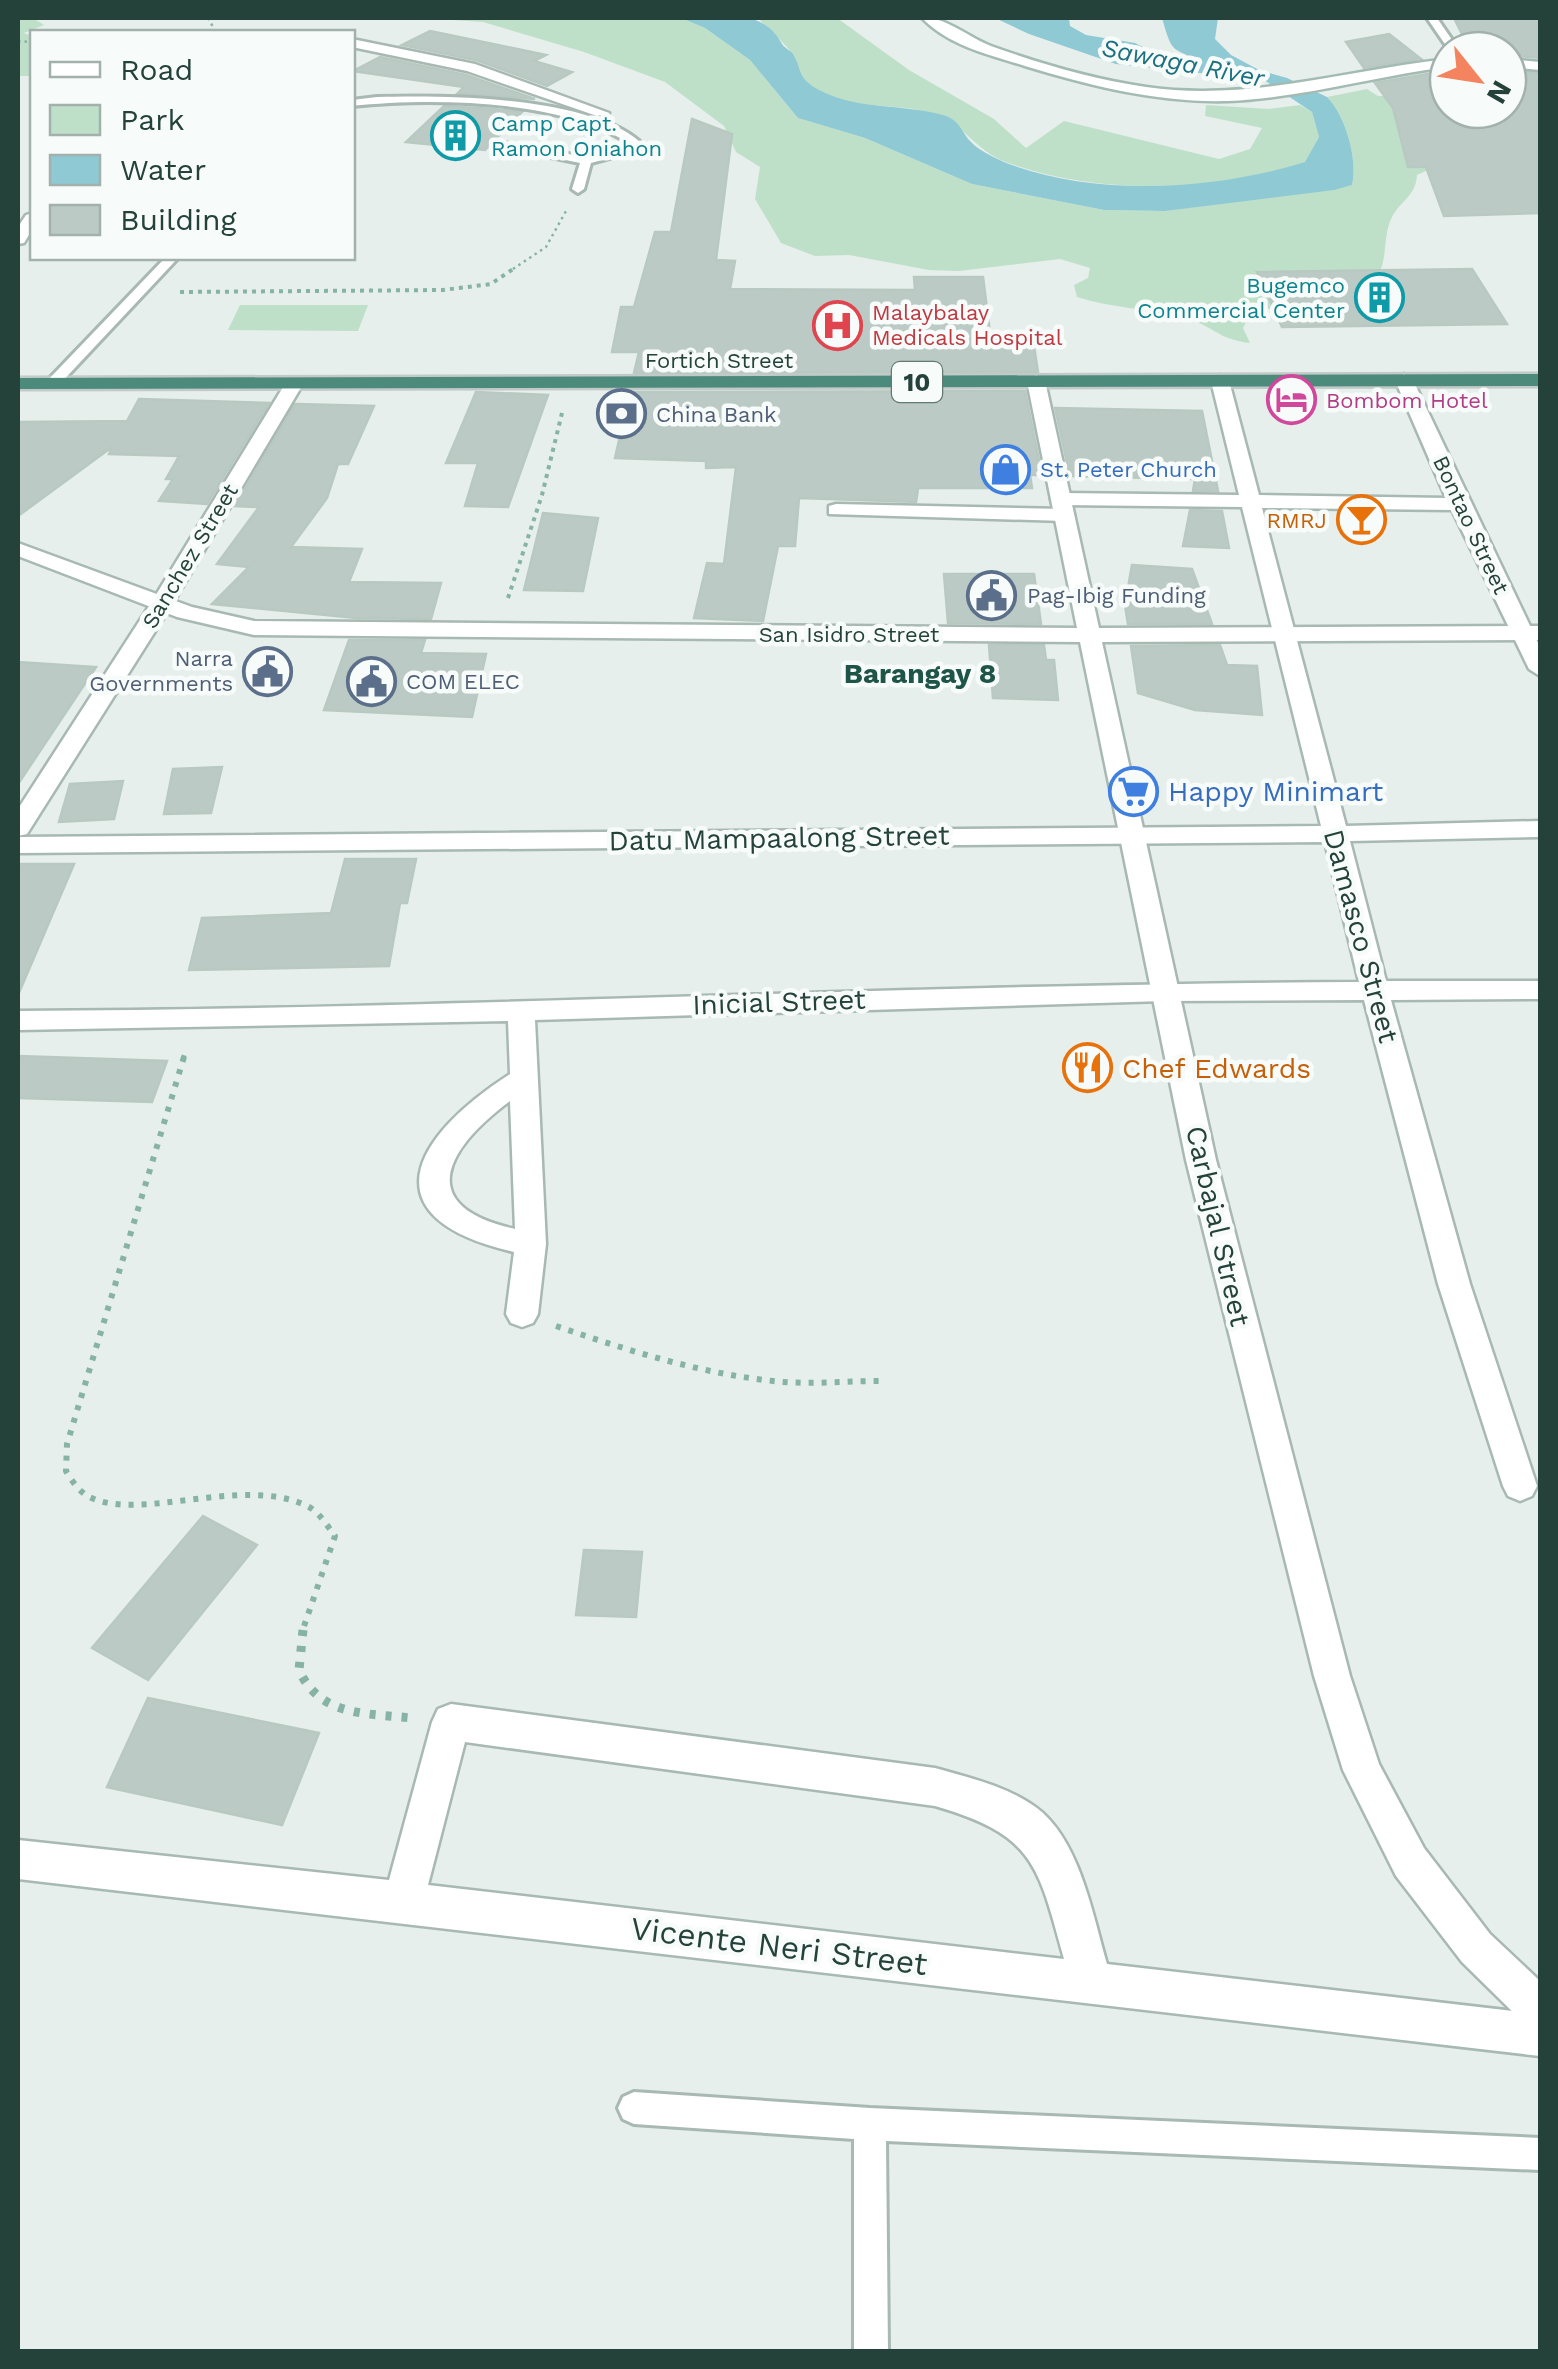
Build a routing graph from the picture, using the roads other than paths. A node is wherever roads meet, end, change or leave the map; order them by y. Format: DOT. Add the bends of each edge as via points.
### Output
graph roads {
  1 [pos="929,18"];
  2 [pos="355,44"];
  3 [pos="1428,66"];
  4 [pos="355,103"];
  5 [pos="602,113"];
  6 [pos="504,146"];
  7 [pos="586,160"];
  8 [pos="578,189"];
  9 [pos="26,220"];
  10 [pos="18,239"];
  11 [pos="170,260"];
  12 [pos="1404,380"];
  13 [pos="1540,380"];
  14 [pos="1220,381"];
  15 [pos="1036,382"];
  16 [pos="18,384"];
  17 [pos="52,384"];
  18 [pos="294,384"];
  19 [pos="1249,500"];
  20 [pos="1459,504"];
  21 [pos="1062,507"];
  22 [pos="836,510"];
  23 [pos="18,549"];
  24 [pos="162,604"];
  25 [pos="1532,633"];
  26 [pos="1089,635"];
  27 [pos="1282,636"];
  28 [pos="1540,669"];
  29 [pos="18,828"];
  30 [pos="1540,828"];
  31 [pos="1333,834"];
  32 [pos="1131,835"];
  33 [pos="18,845"];
  34 [pos="1540,990"];
  35 [pos="1377,991"];
  36 [pos="1164,992"];
  37 [pos="522,1010"];
  38 [pos="18,1020"];
  39 [pos="524,1078"];
  40 [pos="531,1244"];
  41 [pos="522,1314"];
  42 [pos="1520,1486"];
  43 [pos="18,1860"];
  44 [pos="403,1902"];
  45 [pos="1092,1982"];
  46 [pos="1540,2009"];
  47 [pos="1540,2035"];
  48 [pos="634,2108"];
  49 [pos="870,2124"];
  50 [pos="1540,2154"];
  51 [pos="871,2352"];
  1 -- 3 [label="street" via="980,47 1080,76 1178,94 1258,94"];
  2 -- 5 [label="street" via="470,67"];
  4 -- 7 [label="lane" via="503,106 601,123 634,140 630,148"];
  6 -- 7 [label="lane"];
  7 -- 8 [label="lane"];
  9 -- 10 [label="street"];
  11 -- 17 [label="lane"];
  12 -- 13 [label="highway, Fortich Street / 10"];
  12 -- 14 [label="highway, Fortich Street / 10"];
  12 -- 20 [label="street, Bontao Street"];
  14 -- 15 [label="highway, Fortich Street / 10"];
  14 -- 19 [label="street, Damasco Street"];
  15 -- 18 [label="highway, Fortich Street / 10"];
  15 -- 21 [label="street, Carbajal Street"];
  16 -- 17 [label="highway, Fortich Street / 10"];
  17 -- 18 [label="highway, Fortich Street / 10"];
  18 -- 24 [label="street, Sanchez Street"];
  19 -- 20 [label="street"];
  19 -- 21 [label="street"];
  19 -- 27 [label="street, Damasco Street"];
  20 -- 25 [label="street, Bontao Street"];
  21 -- 22 [label="street"];
  21 -- 26 [label="street, Carbajal Street"];
  23 -- 24 [label="street, San Isidro Street"];
  24 -- 26 [label="street, San Isidro Street" via="254,628"];
  24 -- 29 [label="street, Sanchez Street"];
  25 -- 27 [label="street, San Isidro Street"];
  25 -- 28 [label="street, Bontao Street"];
  26 -- 27 [label="street, San Isidro Street"];
  26 -- 32 [label="street, Carbajal Street"];
  27 -- 31 [label="street, Damasco Street"];
  30 -- 31 [label="street, Datu Mampaalong Street"];
  31 -- 32 [label="street, Datu Mampaalong Street"];
  31 -- 35 [label="street, Damasco Street"];
  32 -- 33 [label="street, Datu Mampaalong Street"];
  32 -- 36 [label="street, Carbajal Street"];
  34 -- 35 [label="street, Inicial Street"];
  35 -- 36 [label="street, Inicial Street"];
  35 -- 42 [label="street, Damasco Street" via="1454,1284"];
  36 -- 37 [label="street, Inicial Street"];
  36 -- 46 [label="street, Carbajal Street" via="1276,1464 1362,1770 1410,1862 1476,1948"];
  37 -- 38 [label="street, Inicial Street"];
  37 -- 39 [label="street"];
  39 -- 40 [label="street"];
  39 -- 40 [label="street" via="460,1124 435,1175 436,1196 450,1214 473,1228"];
  40 -- 41 [label="street"];
  43 -- 44 [label="street, Vicente Neri Street"];
  44 -- 45 [label="street, Vicente Neri Street"];
  44 -- 45 [label="street" via="451,1722 935,1788 990,1804 1037,1834"];
  45 -- 47 [label="street, Vicente Neri Street"];
  48 -- 49 [label="lane"];
  49 -- 50 [label="lane"];
  49 -- 51 [label="lane"];
}
